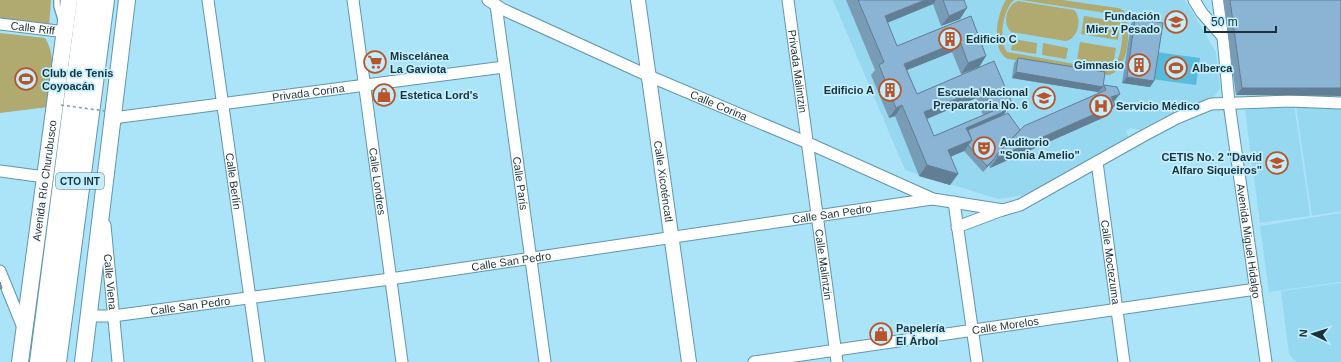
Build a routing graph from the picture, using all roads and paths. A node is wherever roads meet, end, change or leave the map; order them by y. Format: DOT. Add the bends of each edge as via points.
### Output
graph roads {
  1 [pos="57,0"];
  2 [pos="69,0"];
  3 [pos="87,0"];
  4 [pos="114,0"];
  5 [pos="128,0"];
  6 [pos="208,0"];
  7 [pos="352,0"];
  8 [pos="638,0"];
  9 [pos="788,0"];
  10 [pos="1194,0"];
  11 [pos="1218,0"];
  12 [pos="497,3"];
  13 [pos="103,10"];
  14 [pos="0,24"];
  15 [pos="66,32"];
  16 [pos="1223,37"];
  17 [pos="504,67"];
  18 [pos="649,76"];
  19 [pos="364,84"];
  20 [pos="222,103"];
  21 [pos="1229,103"];
  22 [pos="1341,103"];
  23 [pos="61,106"];
  24 [pos="109,115"];
  25 [pos="808,143"];
  26 [pos="1097,162"];
  27 [pos="0,171"];
  28 [pos="46,177"];
  29 [pos="933,199"];
  30 [pos="102,202"];
  31 [pos="954,202"];
  32 [pos="1003,210"];
  33 [pos="817,216"];
  34 [pos="957,227"];
  35 [pos="671,238"];
  36 [pos="530,258"];
  37 [pos="0,271"];
  38 [pos="390,279"];
  39 [pos="1256,289"];
  40 [pos="250,297"];
  41 [pos="1117,309"];
  42 [pos="89,316"];
  43 [pos="113,316"];
  44 [pos="24,331"];
  45 [pos="973,332"];
  46 [pos="836,357"];
  47 [pos="20,362"];
  48 [pos="40,362"];
  49 [pos="56,362"];
  50 [pos="83,362"];
  51 [pos="118,362"];
  52 [pos="259,362"];
  53 [pos="402,362"];
  54 [pos="545,362"];
  55 [pos="689,362"];
  56 [pos="754,362"];
  57 [pos="978,362"];
  58 [pos="1124,362"];
  59 [pos="1266,362"];
  1 -- 15 [label="lane"];
  2 -- 15 [label="main road, Avenida Río Churubusco / CTO INT"];
  3 -- 48 [label="highway, CTO INT"];
  4 -- 13 [label="highway"];
  5 -- 24 [label="main road, CTO INT"];
  6 -- 20 [label="street, Calle Berlín"];
  7 -- 19 [label="street, Calle Londres"];
  8 -- 18 [label="street, Calle Xicoténcatl"];
  9 -- 25 [label="street, Privada Malintzin"];
  10 -- 16 [label="street"];
  11 -- 16 [label="street, Avenida Miguel Hidalgo"];
  12 -- 17 [label="street, Calle París"];
  12 -- 18 [label="street, Calle Corina"];
  13 -- 49 [label="highway, CTO INT"];
  14 -- 15 [label="street, Calle Riff"];
  15 -- 28 [label="main road, Avenida Río Churubusco / CTO INT"];
  16 -- 21 [label="street, Avenida Miguel Hidalgo"];
  17 -- 19 [label="street, Privada Corina"];
  17 -- 36 [label="street, Calle París"];
  18 -- 25 [label="street, Calle Corina"];
  18 -- 35 [label="street, Calle Xicoténcatl"];
  19 -- 20 [label="street, Privada Corina"];
  19 -- 38 [label="street, Calle Londres"];
  20 -- 24 [label="street, Privada Corina"];
  20 -- 40 [label="street, Calle Berlín"];
  21 -- 22 [label="street"];
  21 -- 26 [label="street" via="1211,104 1177,118"];
  21 -- 39 [label="street, Avenida Miguel Hidalgo"];
  23 -- 24 [label="path, bridge"];
  24 -- 30 [label="main road, CTO INT"];
  25 -- 29 [label="street, Calle Corina"];
  25 -- 33 [label="street, Calle Malintzin"];
  26 -- 32 [label="street" via="1020,205"];
  26 -- 41 [label="street, Calle Moctezuma"];
  27 -- 28 [label="street"];
  28 -- 44 [label="main road, Avenida Río Churubusco / CTO INT"];
  29 -- 31 [label="street, Calle Corina"];
  29 -- 33 [label="street, Calle San Pedro"];
  30 -- 42 [label="main road, CTO INT"];
  30 -- 43 [label="street, Calle Viena"];
  31 -- 32 [label="street"];
  31 -- 34 [label="street"];
  32 -- 34 [label="street"];
  33 -- 35 [label="street, Calle San Pedro"];
  33 -- 46 [label="street, Calle Malintzin"];
  34 -- 45 [label="street"];
  35 -- 36 [label="street, Calle San Pedro"];
  35 -- 55 [label="street, Calle Xicoténcatl"];
  36 -- 38 [label="street, Calle San Pedro"];
  36 -- 54 [label="street, Calle París"];
  37 -- 44 [label="street"];
  38 -- 40 [label="street, Calle San Pedro"];
  38 -- 53 [label="street, Calle Londres"];
  39 -- 41 [label="street, Calle Morelos"];
  39 -- 59 [label="street, Avenida Miguel Hidalgo"];
  40 -- 43 [label="street, Calle San Pedro"];
  40 -- 52 [label="street, Calle Berlín"];
  41 -- 45 [label="street, Calle Morelos"];
  41 -- 58 [label="street, Calle Moctezuma"];
  42 -- 43 [label="street, Calle San Pedro"];
  42 -- 50 [label="main road, CTO INT"];
  43 -- 51 [label="street, Calle Viena"];
  44 -- 47 [label="main road, Avenida Río Churubusco / CTO INT"];
  45 -- 46 [label="street, Calle Morelos"];
  45 -- 57 [label="street"];
  46 -- 56 [label="street, Calle Morelos"];
}
